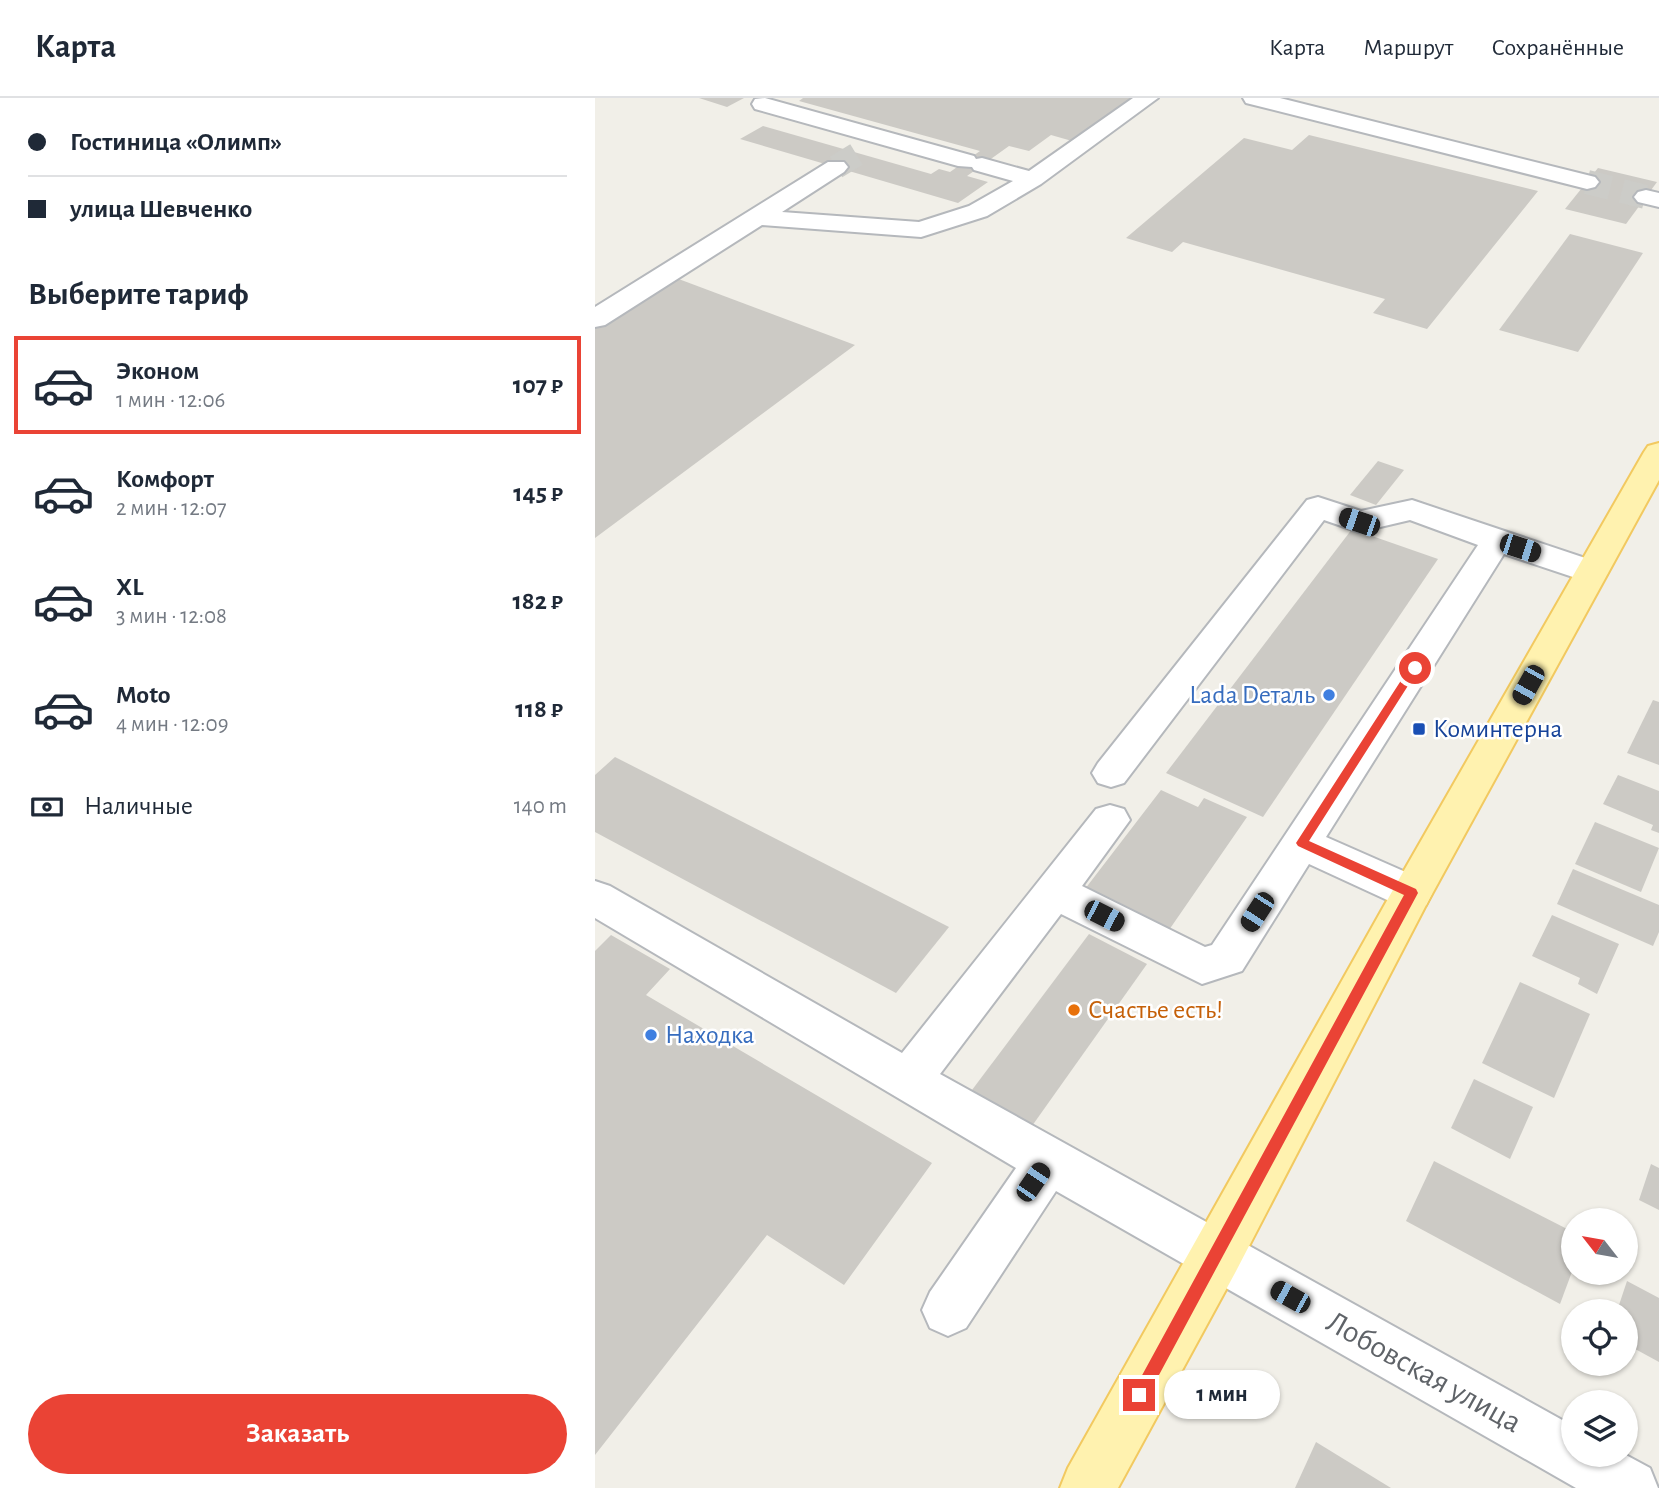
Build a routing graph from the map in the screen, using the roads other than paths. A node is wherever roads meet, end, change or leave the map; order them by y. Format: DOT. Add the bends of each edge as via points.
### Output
graph roads {
  1 [pos="773,98"];
  2 [pos="1147,98"];
  3 [pos="1254,98"];
  4 [pos="884,138"];
  5 [pos="859,153"];
  6 [pos="836,167"];
  7 [pos="1033,179"];
  8 [pos="1587,182"];
  9 [pos="758,216"];
  10 [pos="595,319"];
  11 [pos="1656,462"];
  12 [pos="1497,540"];
  13 [pos="1591,572"];
  14 [pos="1111,773"];
  15 [pos="1110,820"];
  16 [pos="1302,843"];
  17 [pos="1055,891"];
  18 [pos="1412,893"];
  19 [pos="595,898"];
  20 [pos="908,1080"];
  21 [pos="1048,1161"];
  22 [pos="1217,1256"];
  23 [pos="948,1310"];
  24 [pos="1087,1488"];
  25 [pos="1630,1488"];
  1 -- 4 [label="street" via="763,104"];
  2 -- 7 [label="street"];
  3 -- 8 [label="street"];
  4 -- 5 [label="street"];
  4 -- 7 [label="street"];
  6 -- 9 [label="street"];
  7 -- 9 [label="street" via="978,211 921,230"];
  9 -- 10 [label="street"];
  11 -- 13 [label="main road"];
  12 -- 13 [label="street"];
  12 -- 14 [label="street" via="1412,510 1359,522 1318,507"];
  12 -- 16 [label="street"];
  13 -- 18 [label="main road"];
  15 -- 17 [label="street"];
  16 -- 17 [label="street" via="1227,958 1202,966"];
  16 -- 18 [label="street"];
  17 -- 20 [label="street"];
  18 -- 22 [label="main road"];
  19 -- 20 [label="street, Лобовская улица"];
  20 -- 21 [label="street, Лобовская улица"];
  21 -- 22 [label="street, Лобовская улица"];
  21 -- 23 [label="street"];
  22 -- 24 [label="main road"];
  22 -- 25 [label="street, Лобовская улица"];
}
